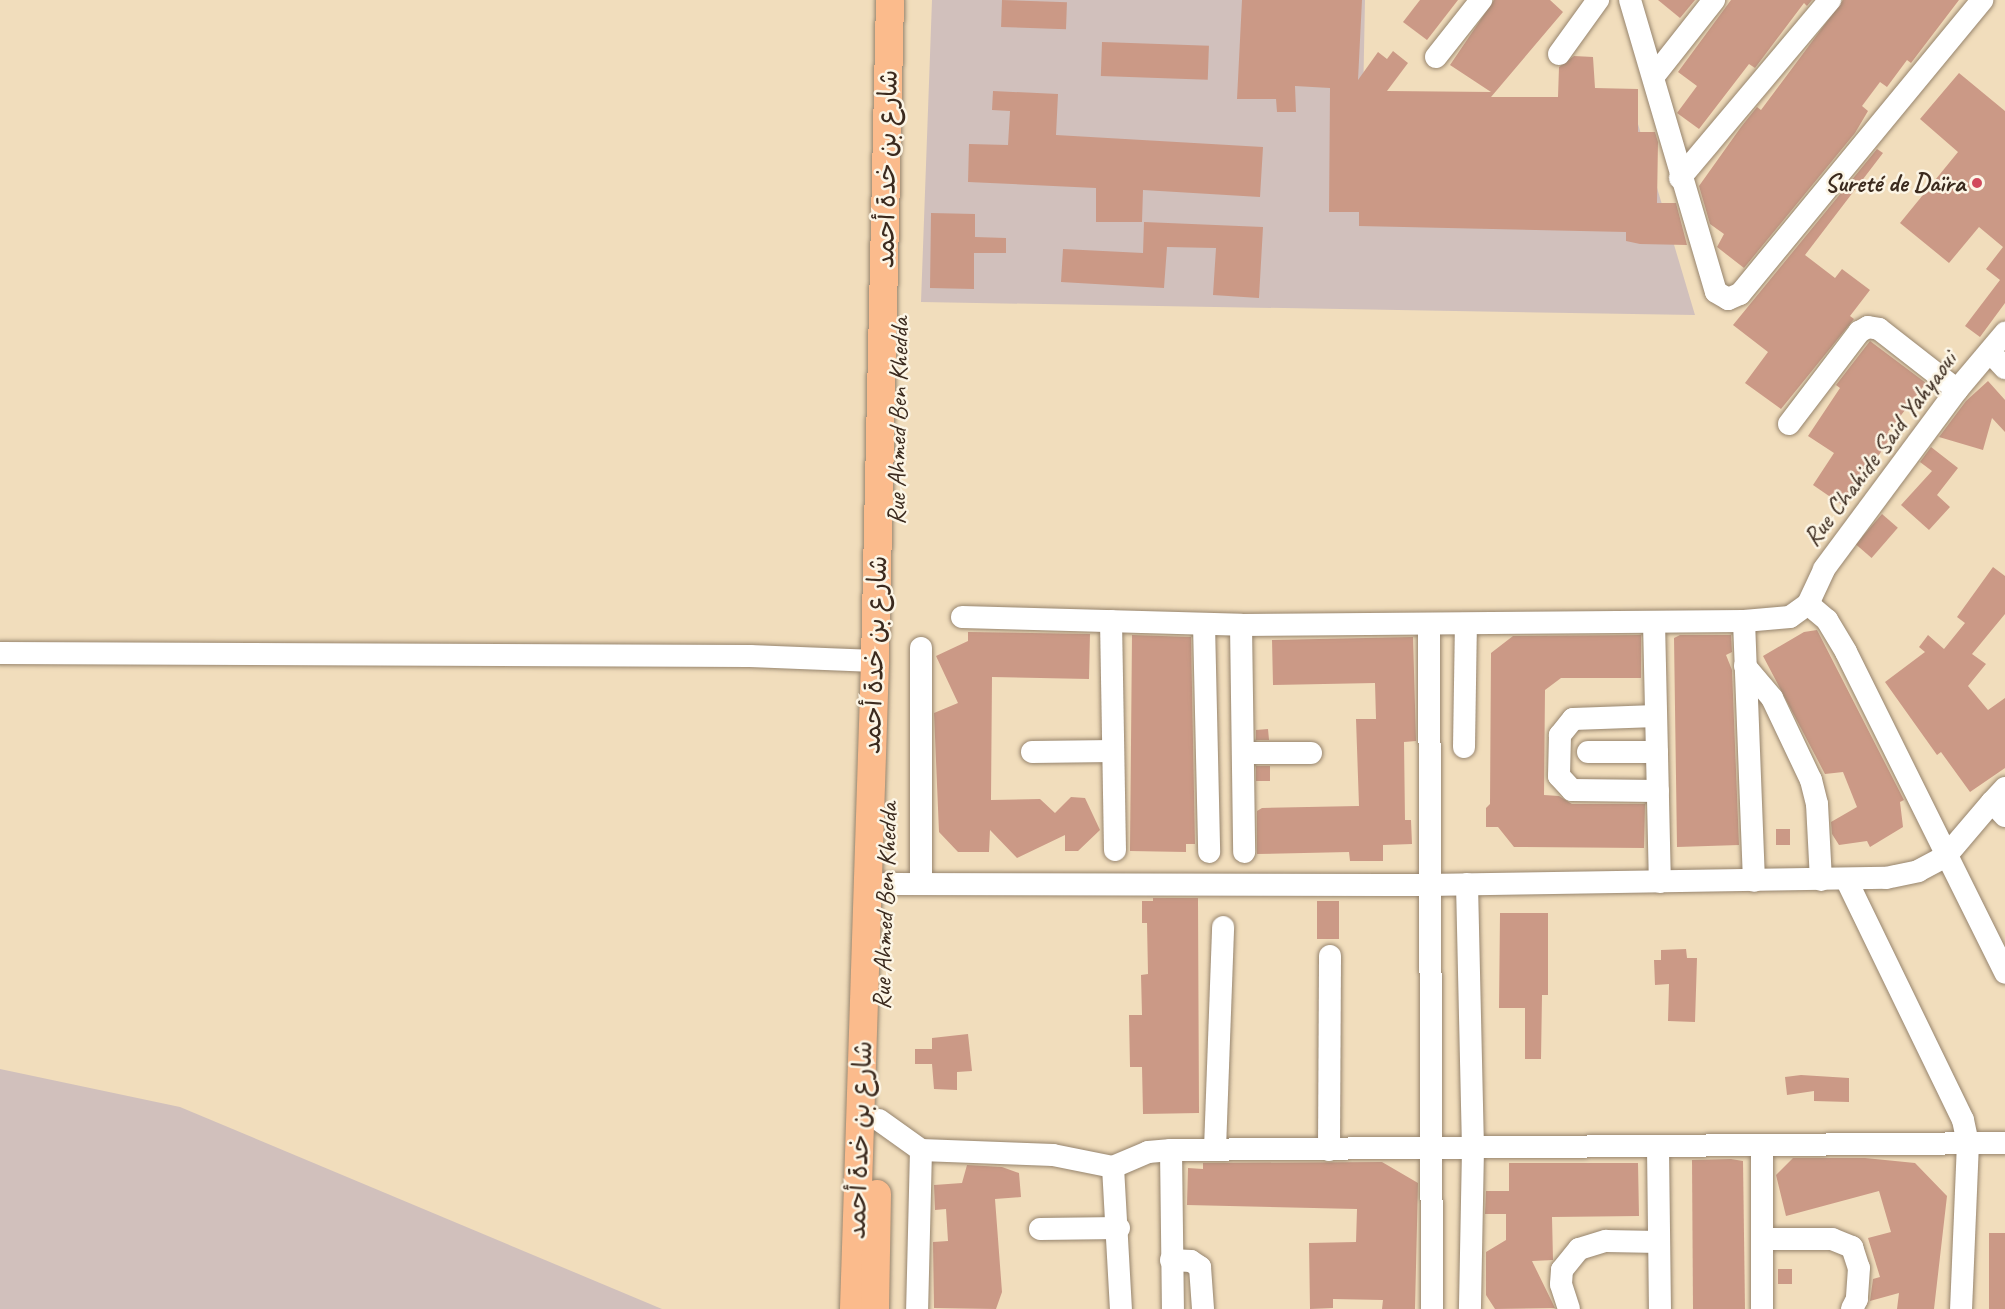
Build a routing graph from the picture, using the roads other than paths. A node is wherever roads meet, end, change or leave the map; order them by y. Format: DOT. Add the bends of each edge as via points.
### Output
graph roads {
  1 [pos="890,0"];
  2 [pos="907,0"];
  3 [pos="1481,0"];
  4 [pos="1598,0"];
  5 [pos="1630,0"];
  6 [pos="1714,0"];
  7 [pos="1830,0"];
  8 [pos="1982,0"];
  9 [pos="1559,54"];
  10 [pos="1436,57"];
  11 [pos="1654,76"];
  12 [pos="1680,178"];
  13 [pos="2005,333"];
  14 [pos="1998,360"];
  15 [pos="1957,390"];
  16 [pos="1789,424"];
  17 [pos="1808,604"];
  18 [pos="962,617"];
  19 [pos="1111,621"];
  20 [pos="1744,621"];
  21 [pos="1654,622"];
  22 [pos="1204,624"];
  23 [pos="1241,625"];
  24 [pos="1429,625"];
  25 [pos="1466,625"];
  26 [pos="921,648"];
  27 [pos="0,653"];
  28 [pos="875,661"];
  29 [pos="1745,666"];
  30 [pos="1656,716"];
  31 [pos="1464,747"];
  32 [pos="1113,751"];
  33 [pos="1032,752"];
  34 [pos="1657,752"];
  35 [pos="1243,753"];
  36 [pos="1311,753"];
  37 [pos="1588,753"];
  38 [pos="1658,791"];
  39 [pos="2001,802"];
  40 [pos="1115,850"];
  41 [pos="1209,852"];
  42 [pos="1244,852"];
  43 [pos="1946,856"];
  44 [pos="1846,879"];
  45 [pos="1821,880"];
  46 [pos="1754,881"];
  47 [pos="1660,882"];
  48 [pos="885,884"];
  49 [pos="921,884"];
  50 [pos="1467,884"];
  51 [pos="1427,885"];
  52 [pos="1223,927"];
  53 [pos="1330,956"];
  54 [pos="2005,973"];
  55 [pos="879,1120"];
  56 [pos="1968,1143"];
  57 [pos="2005,1143"];
  58 [pos="1762,1146"];
  59 [pos="1658,1148"];
  60 [pos="921,1149"];
  61 [pos="1171,1149"];
  62 [pos="1215,1149"];
  63 [pos="1329,1149"];
  64 [pos="1473,1149"];
  65 [pos="1433,1150"];
  66 [pos="1113,1167"];
  67 [pos="1040,1228"];
  68 [pos="1119,1228"];
  69 [pos="1762,1239"];
  70 [pos="1659,1242"];
  71 [pos="1171,1260"];
  72 [pos="854,1309"];
  73 [pos="875,1309"];
  74 [pos="917,1309"];
  75 [pos="1121,1309"];
  76 [pos="1173,1309"];
  77 [pos="1203,1309"];
  78 [pos="1432,1309"];
  79 [pos="1470,1309"];
  80 [pos="1569,1309"];
  81 [pos="1660,1309"];
  82 [pos="1762,1309"];
  83 [pos="1851,1309"];
  84 [pos="1961,1309"];
  1 -- 28 [label="main road, شارع بن خدة أحمد"];
  2 -- 48 [label="main road, Rue Ahmed Ben Khedda"];
  3 -- 10 [label="street"];
  4 -- 9 [label="street"];
  5 -- 11 [label="street"];
  6 -- 11 [label="street"];
  7 -- 12 [label="street"];
  8 -- 12 [label="street" via="1735,298 1721,297 1716,292"];
  11 -- 12 [label="street"];
  13 -- 14 [label="street, Rue Chahide Said Yahyaoui"];
  14 -- 15 [label="street, Rue Chahide Said Yahyaoui"];
  15 -- 16 [label="street" via="1879,329 1868,327 1859,332"];
  15 -- 17 [label="street, Rue Chahide Said Yahyaoui" via="1824,569"];
  17 -- 20 [label="street" via="1790,617"];
  17 -- 43 [label="street" via="1827,620 1846,652"];
  18 -- 19 [label="street"];
  19 -- 22 [label="street"];
  19 -- 32 [label="street"];
  20 -- 21 [label="street"];
  20 -- 29 [label="street"];
  21 -- 25 [label="street"];
  21 -- 30 [label="street"];
  22 -- 23 [label="street"];
  22 -- 41 [label="street"];
  23 -- 24 [label="street"];
  23 -- 35 [label="street"];
  24 -- 25 [label="street"];
  24 -- 51 [label="street"];
  25 -- 31 [label="street"];
  26 -- 49 [label="street"];
  27 -- 28 [label="street" via="738,656"];
  28 -- 72 [label="main road, شارع بن خدة أحمد"];
  29 -- 45 [label="street" via="1772,698 1811,780 1817,804"];
  29 -- 46 [label="street"];
  30 -- 34 [label="street"];
  30 -- 38 [label="street" via="1573,720 1560,735 1558,776 1572,790"];
  32 -- 33 [label="street"];
  32 -- 40 [label="street"];
  34 -- 37 [label="street"];
  34 -- 38 [label="street"];
  35 -- 36 [label="street"];
  35 -- 42 [label="street"];
  38 -- 47 [label="street"];
  39 -- 43 [label="street"];
  43 -- 44 [label="street" via="1902,875"];
  43 -- 54 [label="street"];
  44 -- 45 [label="street"];
  44 -- 56 [label="street" via="1954,1101"];
  45 -- 46 [label="street"];
  46 -- 47 [label="street"];
  47 -- 50 [label="street"];
  48 -- 49 [label="street"];
  48 -- 55 [label="main road, Rue Ahmed Ben Khedda"];
  49 -- 51 [label="street"];
  50 -- 51 [label="street"];
  50 -- 64 [label="street"];
  51 -- 65 [label="street"];
  52 -- 62 [label="street"];
  53 -- 63 [label="street"];
  55 -- 60 [label="street"];
  55 -- 73 [label="main road, Rue Ahmed Ben Khedda"];
  56 -- 57 [label="street"];
  56 -- 58 [label="street"];
  56 -- 84 [label="street"];
  58 -- 59 [label="street"];
  58 -- 69 [label="street"];
  59 -- 64 [label="street"];
  59 -- 70 [label="street"];
  60 -- 66 [label="street" via="1053,1155"];
  60 -- 74 [label="street"];
  61 -- 62 [label="street"];
  61 -- 66 [label="street" via="1148,1152"];
  61 -- 71 [label="street"];
  62 -- 63 [label="street"];
  63 -- 65 [label="street"];
  64 -- 65 [label="street"];
  64 -- 79 [label="street"];
  65 -- 78 [label="street"];
  66 -- 68 [label="street"];
  67 -- 68 [label="street"];
  68 -- 75 [label="street"];
  69 -- 82 [label="street"];
  69 -- 83 [label="street" via="1832,1239 1852,1247 1859,1268 1857,1299"];
  70 -- 80 [label="street" via="1606,1241 1579,1249 1562,1270 1562,1291"];
  70 -- 81 [label="street"];
  71 -- 76 [label="street"];
  71 -- 77 [label="street" via="1191,1261 1200,1267"];
}
